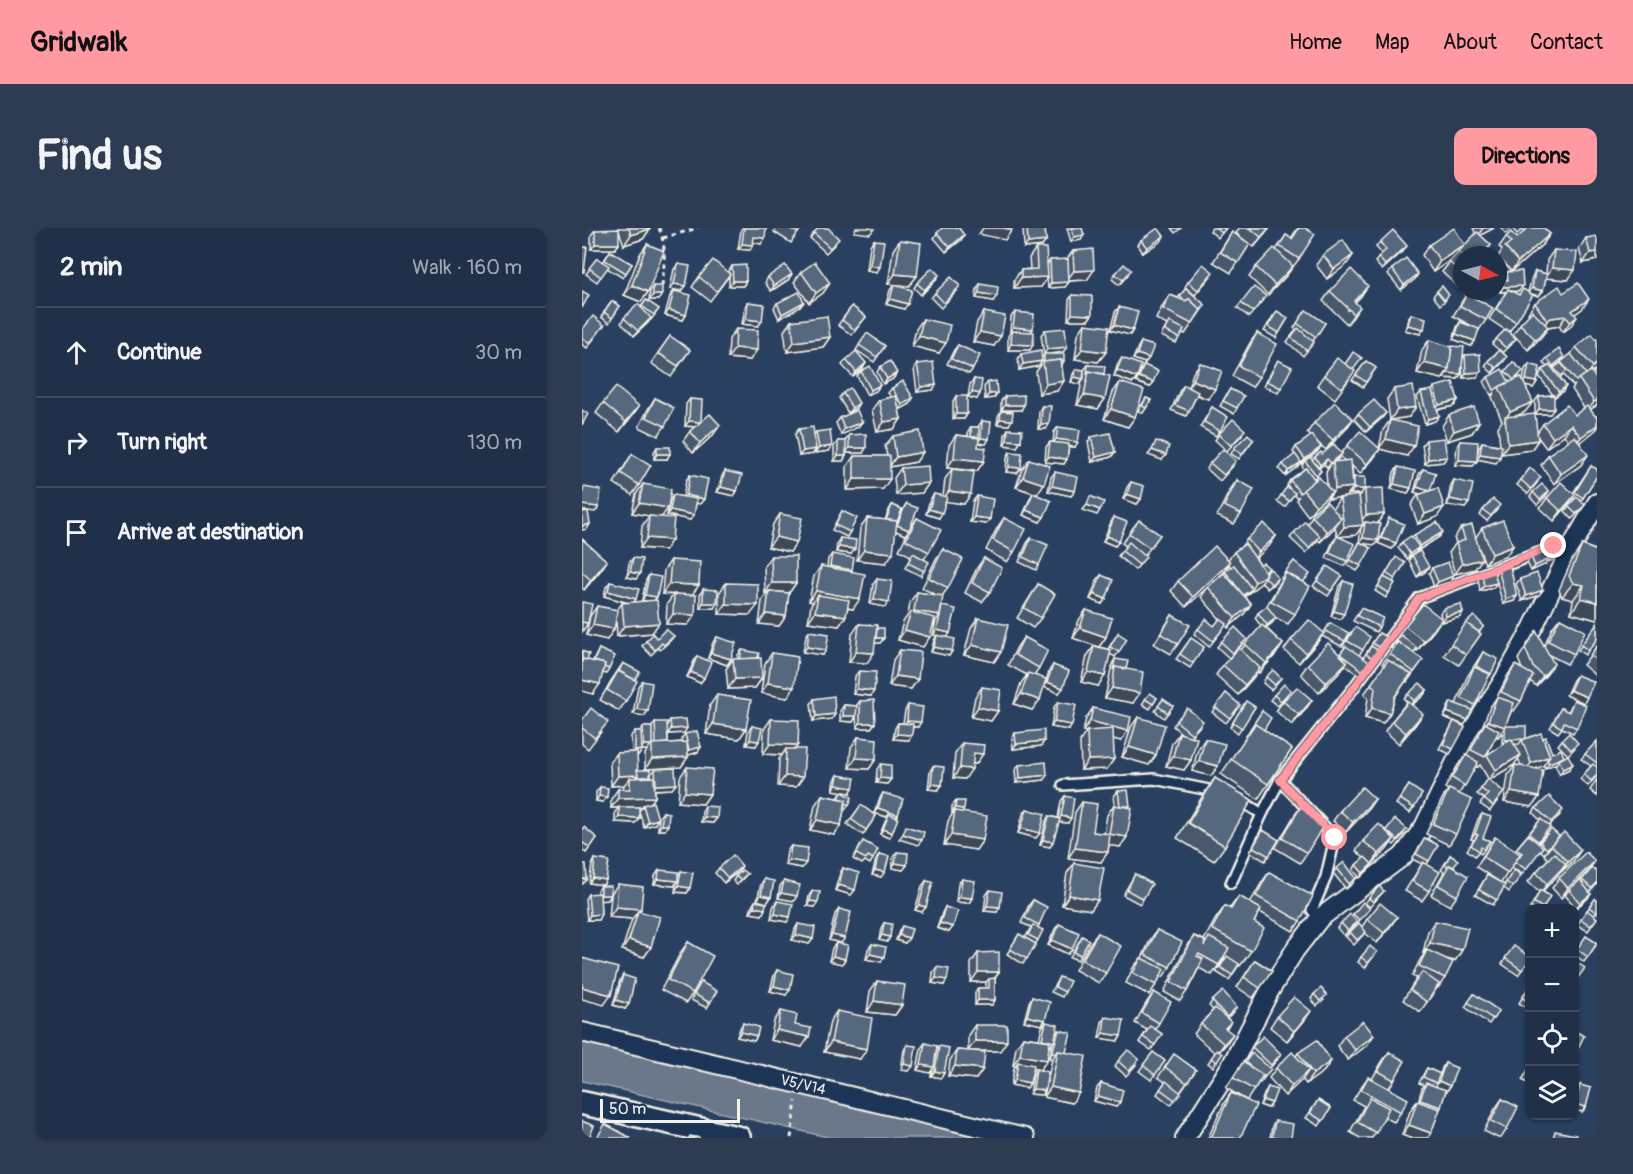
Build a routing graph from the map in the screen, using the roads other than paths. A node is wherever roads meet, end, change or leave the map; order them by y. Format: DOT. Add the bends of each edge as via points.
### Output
graph roads {
  1 [pos="1597,503"];
  2 [pos="1569,553"];
  3 [pos="1280,780"];
  4 [pos="1064,784"];
  5 [pos="1262,814"];
  6 [pos="1231,884"];
  7 [pos="1320,918"];
  8 [pos="582,1032"];
  9 [pos="582,1103"];
  10 [pos="739,1138"];
  11 [pos="1025,1138"];
  12 [pos="1185,1138"];
  1 -- 2 [label="street"];
  2 -- 3 [label="lane" via="1554,546 1419,598"];
  2 -- 7 [label="street" via="1533,627 1468,737 1424,827 1403,856"];
  3 -- 5 [label="lane"];
  3 -- 7 [label="lane" via="1335,838 1326,877 1312,910"];
  4 -- 5 [label="lane" via="1154,779 1229,794"];
  5 -- 6 [label="lane"];
  7 -- 12 [label="street" via="1270,990 1231,1066"];
  8 -- 11 [label="street, V5/V14"];
  9 -- 10 [label="street"];
}
